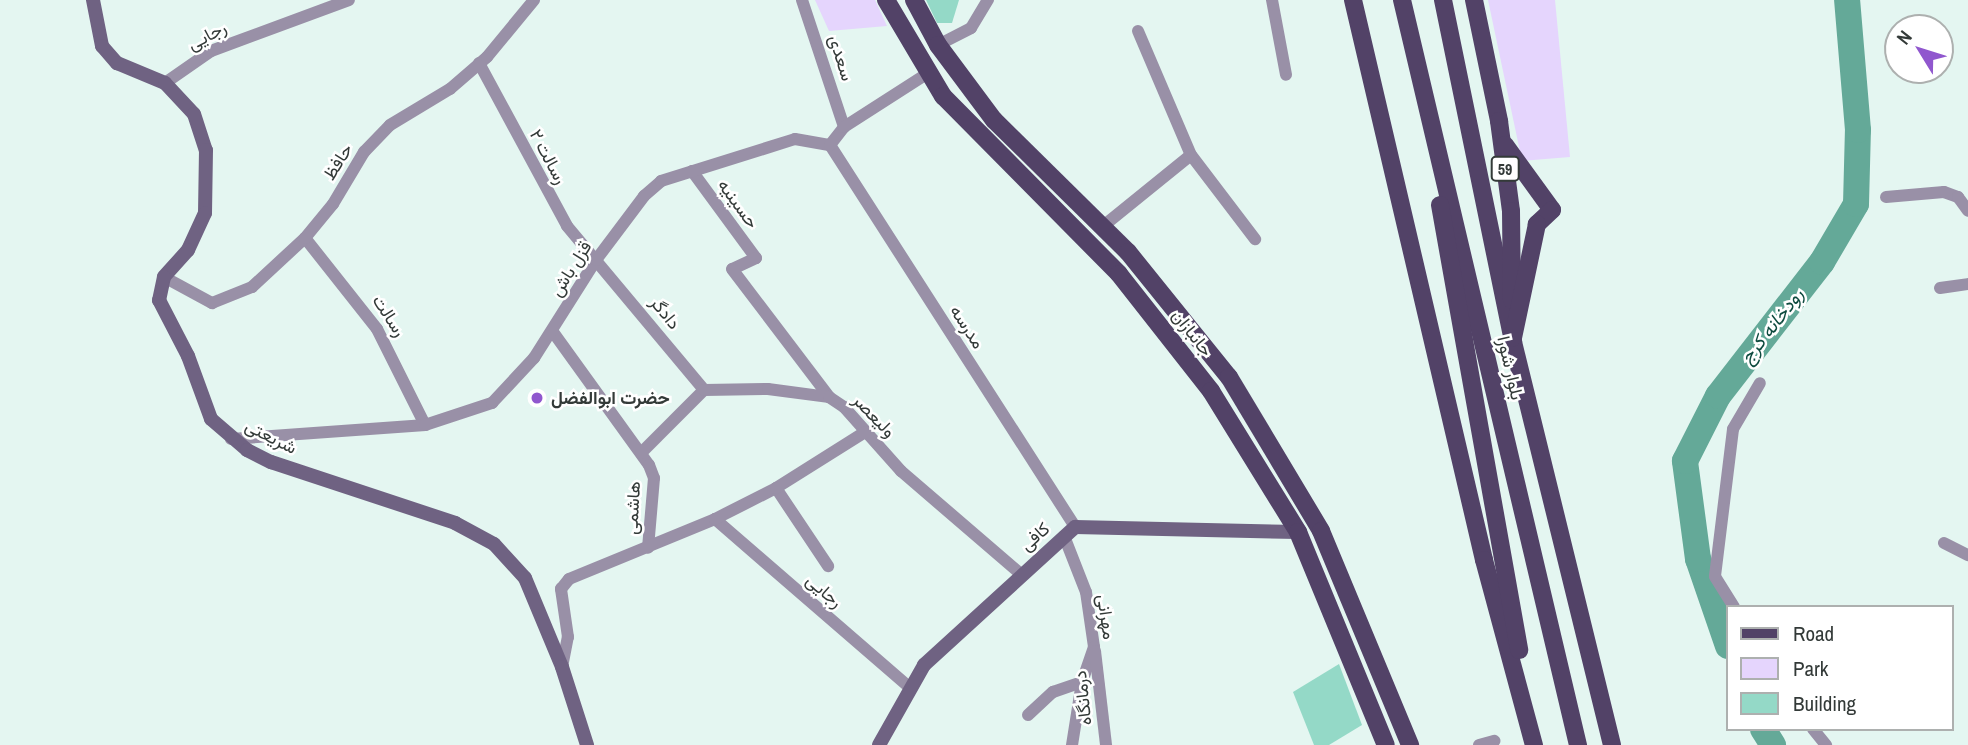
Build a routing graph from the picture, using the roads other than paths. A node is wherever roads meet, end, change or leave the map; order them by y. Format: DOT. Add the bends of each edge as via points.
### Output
graph roads {
  1 [pos="93,0"];
  2 [pos="349,0"];
  3 [pos="534,0"];
  4 [pos="802,0"];
  5 [pos="886,0"];
  6 [pos="914,0"];
  7 [pos="988,0"];
  8 [pos="1272,0"];
  9 [pos="1353,0"];
  10 [pos="1402,0"];
  11 [pos="1443,0"];
  12 [pos="1474,0"];
  13 [pos="1138,31"];
  14 [pos="937,45"];
  15 [pos="479,64"];
  16 [pos="928,74"];
  17 [pos="1286,75"];
  18 [pos="164,83"];
  19 [pos="1425,97"];
  20 [pos="844,127"];
  21 [pos="1501,139"];
  22 [pos="830,145"];
  23 [pos="1191,155"];
  24 [pos="692,171"];
  25 [pos="1886,197"];
  26 [pos="1968,211"];
  27 [pos="1102,227"];
  28 [pos="305,238"];
  29 [pos="1255,239"];
  30 [pos="596,260"];
  31 [pos="164,277"];
  32 [pos="1968,284"];
  33 [pos="1940,288"];
  34 [pos="553,332"];
  35 [pos="1513,342"];
  36 [pos="1760,383"];
  37 [pos="704,390"];
  38 [pos="829,397"];
  39 [pos="425,425"];
  40 [pos="865,432"];
  41 [pos="232,439"];
  42 [pos="641,453"];
  43 [pos="776,488"];
  44 [pos="715,519"];
  45 [pos="1321,531"];
  46 [pos="1070,532"];
  47 [pos="1298,532"];
  48 [pos="1944,543"];
  49 [pos="648,548"];
  50 [pos="1968,555"];
  51 [pos="828,566"];
  52 [pos="1022,575"];
  53 [pos="1733,605"];
  54 [pos="1094,647"];
  55 [pos="562,667"];
  56 [pos="1082,682"];
  57 [pos="911,689"];
  58 [pos="1028,715"];
  59 [pos="1815,731"];
  60 [pos="1494,741"];
  61 [pos="587,745"];
  62 [pos="879,745"];
  63 [pos="1072,745"];
  64 [pos="1106,745"];
  65 [pos="1386,745"];
  66 [pos="1410,745"];
  67 [pos="1479,745"];
  68 [pos="1535,745"];
  69 [pos="1578,745"];
  70 [pos="1612,745"];
  71 [pos="1826,745"];
  1 -- 18 [label="street" via="102,46 117,63"];
  2 -- 18 [label="street, رجایی" via="202,55"];
  3 -- 15 [label="street, حافظ"];
  4 -- 20 [label="street, سعدی"];
  5 -- 16 [label="main road, جانبازان"];
  6 -- 14 [label="main road, جانبازان"];
  7 -- 14 [label="street" via="971,28"];
  8 -- 17 [label="street"];
  9 -- 68 [label="main road" via="1481,547"];
  10 -- 19 [label="main road, بلوار شورا"];
  11 -- 35 [label="main road, بلوار شورا"];
  12 -- 21 [label="main road, 59"];
  13 -- 23 [label="street"];
  14 -- 27 [label="main road, جانبازان" via="994,120"];
  15 -- 28 [label="street, حافظ" via="450,89 390,125 364,152 333,204"];
  15 -- 30 [label="street, رسالت ۲" via="545,190"];
  16 -- 20 [label="street"];
  16 -- 47 [label="main road, جانبازان" via="975,134 1119,274 1211,391"];
  18 -- 31 [label="street" via="194,114 206,150 205,213 188,250"];
  19 -- 68 [label="main road" via="1445,242"];
  19 -- 69 [label="main road, بلوار شورا"];
  20 -- 22 [label="street"];
  21 -- 35 [label="main road, 59" via="1511,211"];
  21 -- 35 [label="main road" via="1552,210 1537,224"];
  22 -- 24 [label="street, قزل باش" via="795,139"];
  22 -- 46 [label="street, مدرسه"];
  23 -- 27 [label="street"];
  23 -- 29 [label="street"];
  24 -- 30 [label="street, قزل باش" via="661,181 644,196"];
  24 -- 38 [label="street, حسینیه" via="756,258 732,269"];
  25 -- 26 [label="street" via="1944,192 1958,197"];
  27 -- 45 [label="main road, جانبازان" via="1180,312 1229,377"];
  28 -- 31 [label="street, حافظ" via="252,287 212,303"];
  28 -- 39 [label="street, رسالت" via="377,329"];
  30 -- 34 [label="street, قزل باش"];
  30 -- 37 [label="street, دادگر"];
  31 -- 41 [label="street, شریعتی" via="159,300 188,356 211,419"];
  32 -- 33 [label="street"];
  34 -- 39 [label="street, قزل باش" via="492,403"];
  34 -- 42 [label="street, هاشمی"];
  35 -- 70 [label="main road, بلوار شورا"];
  36 -- 53 [label="street" via="1733,429 1715,576"];
  37 -- 38 [label="street, ولیعصر" via="768,389"];
  37 -- 42 [label="street"];
  38 -- 40 [label="street, ولیعصر"];
  39 -- 41 [label="street, قزل باش"];
  40 -- 43 [label="street"];
  40 -- 52 [label="street, ولیعصر" via="907,477"];
  41 -- 55 [label="street, شریعتی" via="271,462 480,535 525,578"];
  42 -- 49 [label="street, هاشمی" via="654,478"];
  43 -- 44 [label="street"];
  43 -- 51 [label="street"];
  44 -- 49 [label="street"];
  44 -- 57 [label="street, رجایی"];
  45 -- 47 [label="main road"];
  45 -- 66 [label="main road, جانبازان"];
  46 -- 47 [label="street, کافی"];
  46 -- 52 [label="street, کافی"];
  46 -- 54 [label="street, مهرانی"];
  47 -- 65 [label="main road, جانبازان"];
  48 -- 50 [label="street"];
  49 -- 55 [label="street" via="578,575 561,589 568,637"];
  52 -- 57 [label="street, کافی" via="944,644 924,665"];
  54 -- 56 [label="street, مهرانی"];
  54 -- 64 [label="street, درمانگاه"];
  55 -- 61 [label="street, شریعتی"];
  56 -- 58 [label="street" via="1054,692"];
  56 -- 63 [label="street, مهرانی"];
  57 -- 62 [label="street, کافی"];
  59 -- 71 [label="street"];
  60 -- 67 [label="street"];
}
